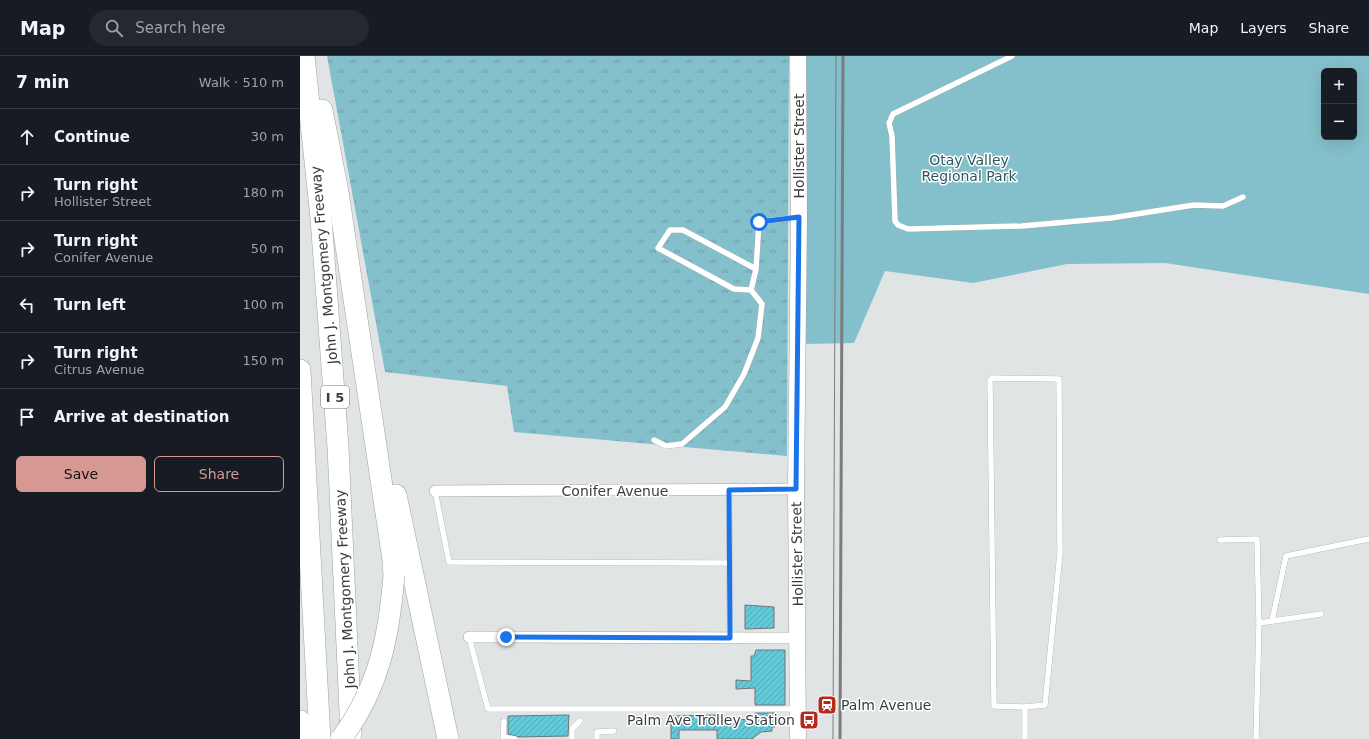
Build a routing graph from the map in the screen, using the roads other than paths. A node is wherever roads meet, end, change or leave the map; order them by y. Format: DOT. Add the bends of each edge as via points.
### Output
graph roads {
  1 [pos="304,56"];
  2 [pos="311,56"];
  3 [pos="798,56"];
  4 [pos="1012,56"];
  5 [pos="1243,197"];
  6 [pos="799,217"];
  7 [pos="756,269"];
  8 [pos="751,290"];
  9 [pos="300,370"];
  10 [pos="654,440"];
  11 [pos="375,441"];
  12 [pos="796,489"];
  13 [pos="729,490"];
  14 [pos="435,491"];
  15 [pos="1369,539"];
  16 [pos="1220,540"];
  17 [pos="730,563"];
  18 [pos="1321,614"];
  19 [pos="1272,621"];
  20 [pos="1259,623"];
  21 [pos="469,637"];
  22 [pos="730,638"];
  23 [pos="798,638"];
  24 [pos="1026,707"];
  25 [pos="797,709"];
  26 [pos="300,721"];
  27 [pos="504,721"];
  28 [pos="580,721"];
  29 [pos="614,731"];
  30 [pos="302,739"];
  31 [pos="320,739"];
  32 [pos="340,739"];
  33 [pos="351,739"];
  34 [pos="448,739"];
  35 [pos="515,739"];
  36 [pos="572,739"];
  37 [pos="597,739"];
  38 [pos="798,739"];
  39 [pos="1025,739"];
  40 [pos="1256,739"];
  1 -- 33 [label="highway, John J. Montgomery Freeway / I 5" via="321,218 338,447"];
  2 -- 11 [label="highway" via="338,192"];
  3 -- 6 [label="main road, Hollister Street"];
  4 -- 5 [label="lane" via="892,114 889,123 892,136 895,221 898,225 908,229 1022,226 1111,218 1194,205 1223,206"];
  6 -- 7 [label="lane" via="759,222"];
  6 -- 12 [label="main road, Hollister Street"];
  7 -- 8 [label="lane"];
  7 -- 8 [label="lane" via="683,230 670,230 658,248 734,289"];
  8 -- 10 [label="lane" via="762,304 758,338 744,374 725,407 682,444 666,446"];
  9 -- 31 [label="highway, I 5"];
  11 -- 32 [label="highway, bridge" via="393,560 390,617 381,661 369,691"];
  11 -- 34 [label="highway" via="390,467"];
  12 -- 13 [label="street, Conifer Avenue"];
  12 -- 23 [label="main road, Hollister Street"];
  13 -- 14 [label="street, Conifer Avenue"];
  13 -- 17 [label="lane"];
  14 -- 17 [label="lane" via="449,562"];
  15 -- 19 [label="lane" via="1286,556"];
  16 -- 20 [label="lane" via="1257,539"];
  17 -- 22 [label="lane"];
  18 -- 19 [label="lane"];
  19 -- 20 [label="lane"];
  20 -- 40 [label="lane"];
  21 -- 22 [label="street"];
  21 -- 25 [label="lane" via="488,709"];
  22 -- 23 [label="street"];
  23 -- 25 [label="main road, Hollister Street"];
  24 -- 24 [label="lane" via="1045,705 1046,697 1060,553 1058,378 990,380 994,706"];
  24 -- 39 [label="lane"];
  25 -- 38 [label="main road, Hollister Street"];
  26 -- 30 [label="highway"];
  27 -- 35 [label="lane" via="503,737"];
  28 -- 36 [label="lane" via="572,729"];
  29 -- 37 [label="lane" via="597,732"];
}
